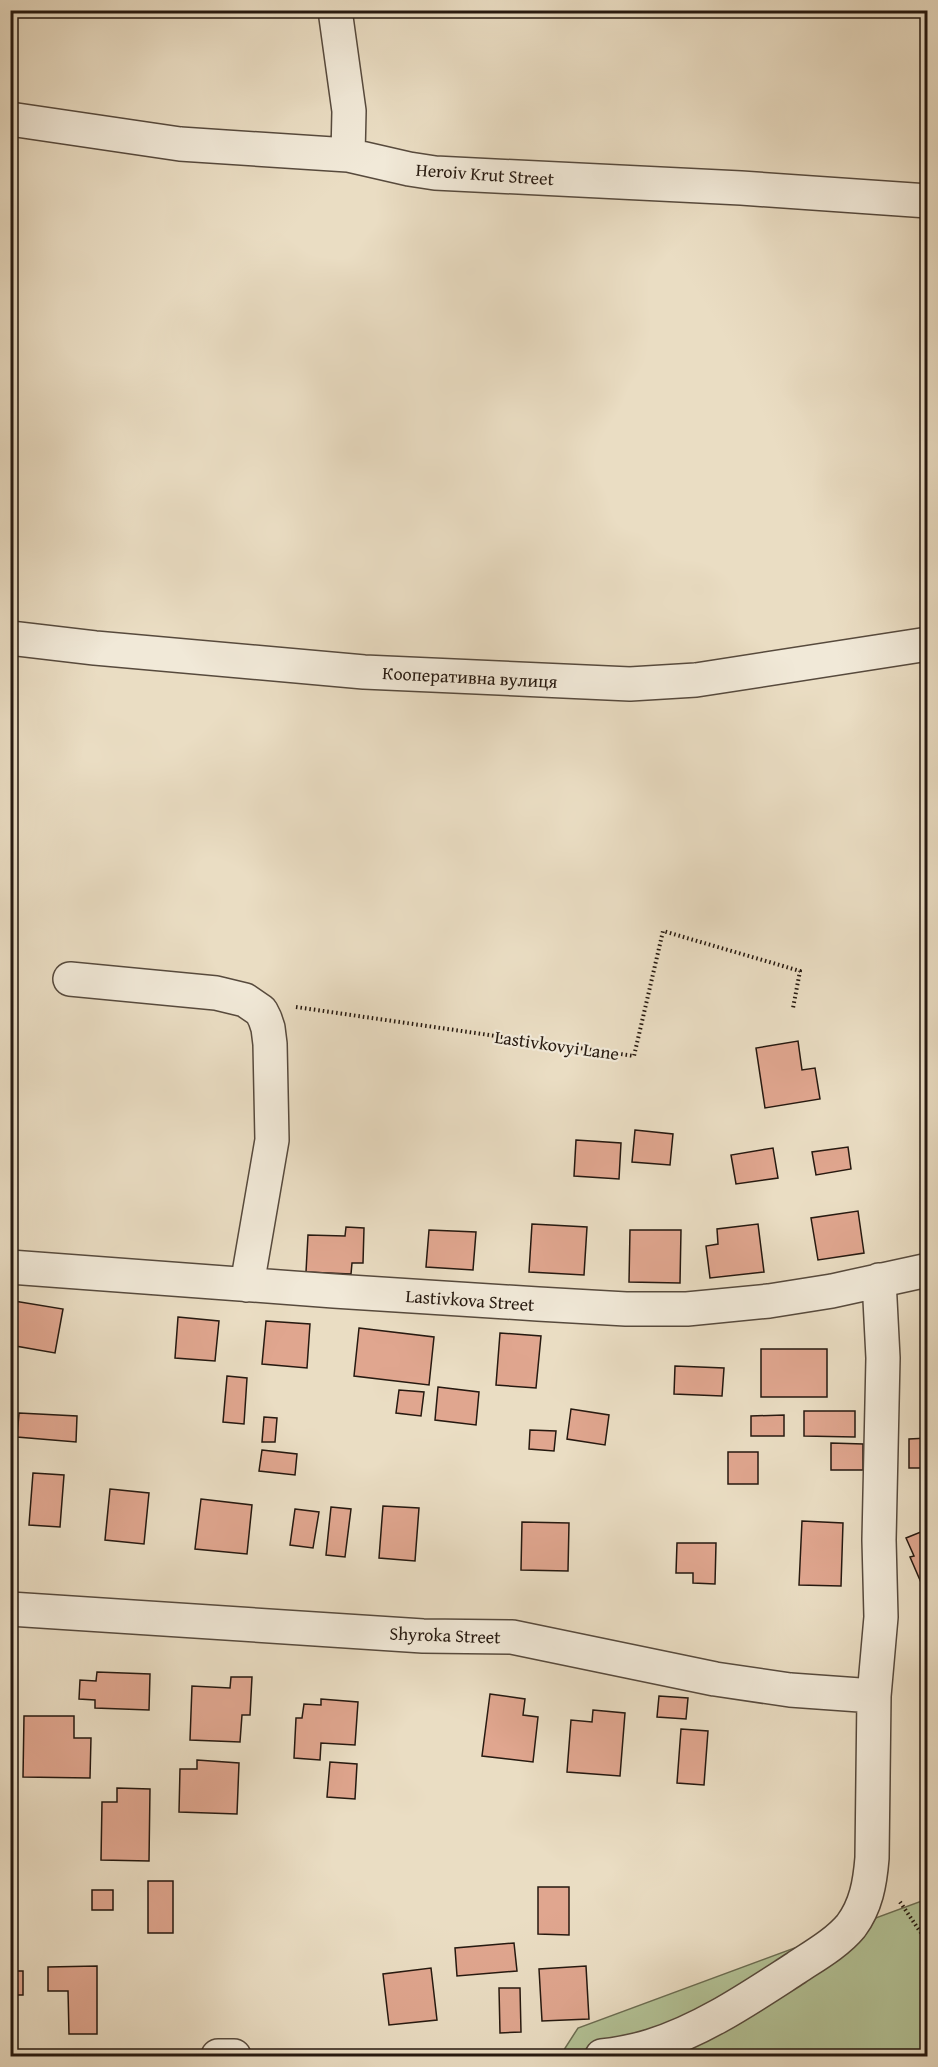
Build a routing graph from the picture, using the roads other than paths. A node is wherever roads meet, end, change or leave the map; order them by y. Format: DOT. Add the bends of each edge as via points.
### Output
graph roads {
  1 [pos="335,10"];
  2 [pos="10,119"];
  3 [pos="348,155"];
  4 [pos="927,201"];
  5 [pos="10,639"];
  6 [pos="927,644"];
  7 [pos="70,979"];
  8 [pos="10,1267"];
  9 [pos="927,1270"];
  10 [pos="879,1280"];
  11 [pos="247,1285"];
  12 [pos="10,1609"];
  13 [pos="874,1696"];
  14 [pos="218,2056"];
  15 [pos="234,2056"];
  16 [pos="602,2056"];
  1 -- 3 [label="street" via="349,111"];
  2 -- 3 [label="street, Heroiv Krut Street" via="180,144"];
  3 -- 4 [label="street, Heroiv Krut Street" via="435,173"];
  5 -- 6 [label="street, Кооперативна вулиця" via="364,672 630,684 696,680"];
  7 -- 11 [label="street" via="216,993 245,1000 261,1011 268,1028 272,1140"];
  8 -- 11 [label="street, Lastivkova Street"];
  9 -- 10 [label="street, Lastivkova Street"];
  10 -- 11 [label="street, Lastivkova Street" via="769,1302 687,1309 527,1304"];
  10 -- 13 [label="street" via="881,1606"];
  12 -- 13 [label="street, Shyroka Street" via="423,1636 512,1637 725,1681"];
  13 -- 16 [label="street" via="870,1883 849,1929 783,1976 701,2025 653,2045"];
  14 -- 15 [label="street"];
}
